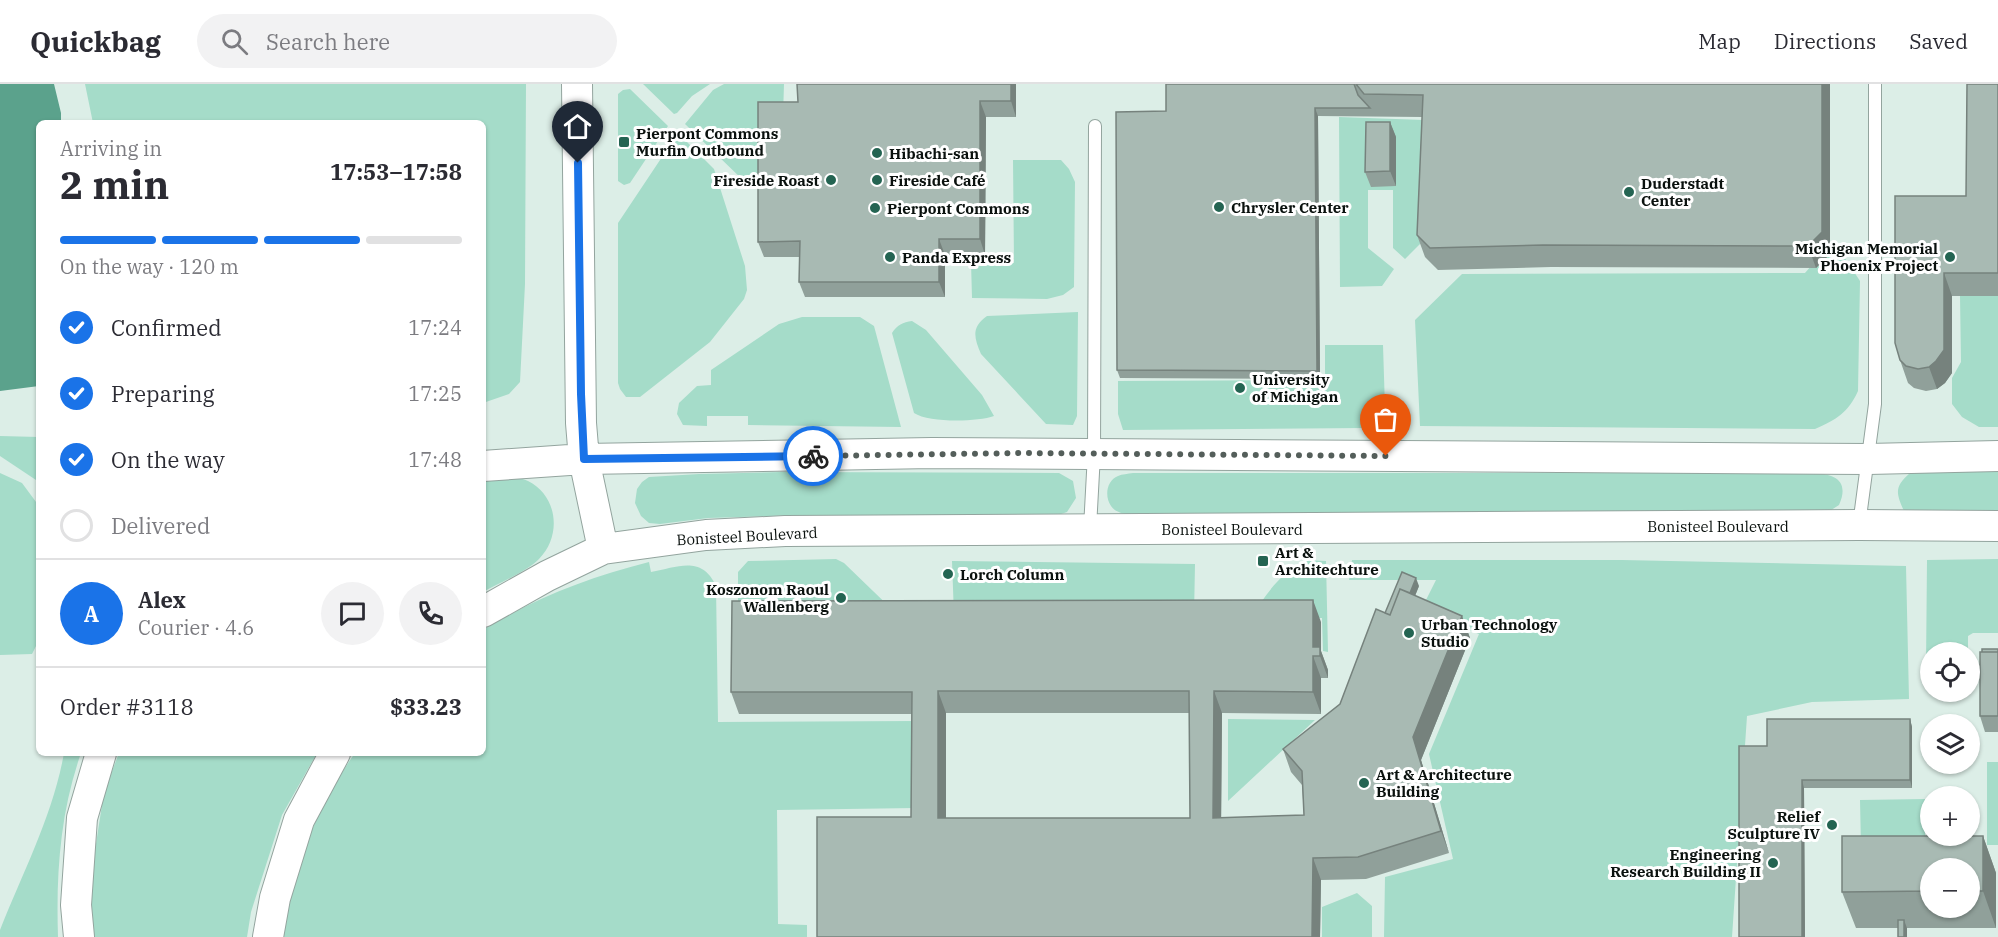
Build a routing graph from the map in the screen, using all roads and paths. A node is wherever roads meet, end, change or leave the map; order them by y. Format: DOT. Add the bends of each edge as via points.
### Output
graph roads {
  1 [pos="577,84"];
  2 [pos="1875,84"];
  3 [pos="1095,126"];
  4 [pos="1094,454"];
  5 [pos="1998,456"];
  6 [pos="584,459"];
  7 [pos="1868,459"];
  8 [pos="486,466"];
  9 [pos="1859,525"];
  10 [pos="1998,526"];
  11 [pos="1090,530"];
  12 [pos="603,549"];
  13 [pos="486,610"];
  14 [pos="100,756"];
  15 [pos="333,756"];
  16 [pos="79,937"];
  17 [pos="268,937"];
  1 -- 6 [label="street"];
  2 -- 7 [label="lane" via="1875,404"];
  3 -- 4 [label="lane"];
  4 -- 6 [label="street"];
  4 -- 7 [label="street"];
  4 -- 11 [label="lane"];
  5 -- 7 [label="street"];
  6 -- 8 [label="street"];
  6 -- 12 [label="street"];
  7 -- 9 [label="lane"];
  9 -- 10 [label="street, Bonisteel Boulevard"];
  9 -- 11 [label="street, Bonisteel Boulevard"];
  11 -- 12 [label="street, Bonisteel Boulevard" via="774,532 706,535"];
  12 -- 13 [label="street, Bonisteel Boulevard"];
  14 -- 16 [label="street" via="82,818 76,905"];
  15 -- 17 [label="street" via="299,820 275,898"];
}
